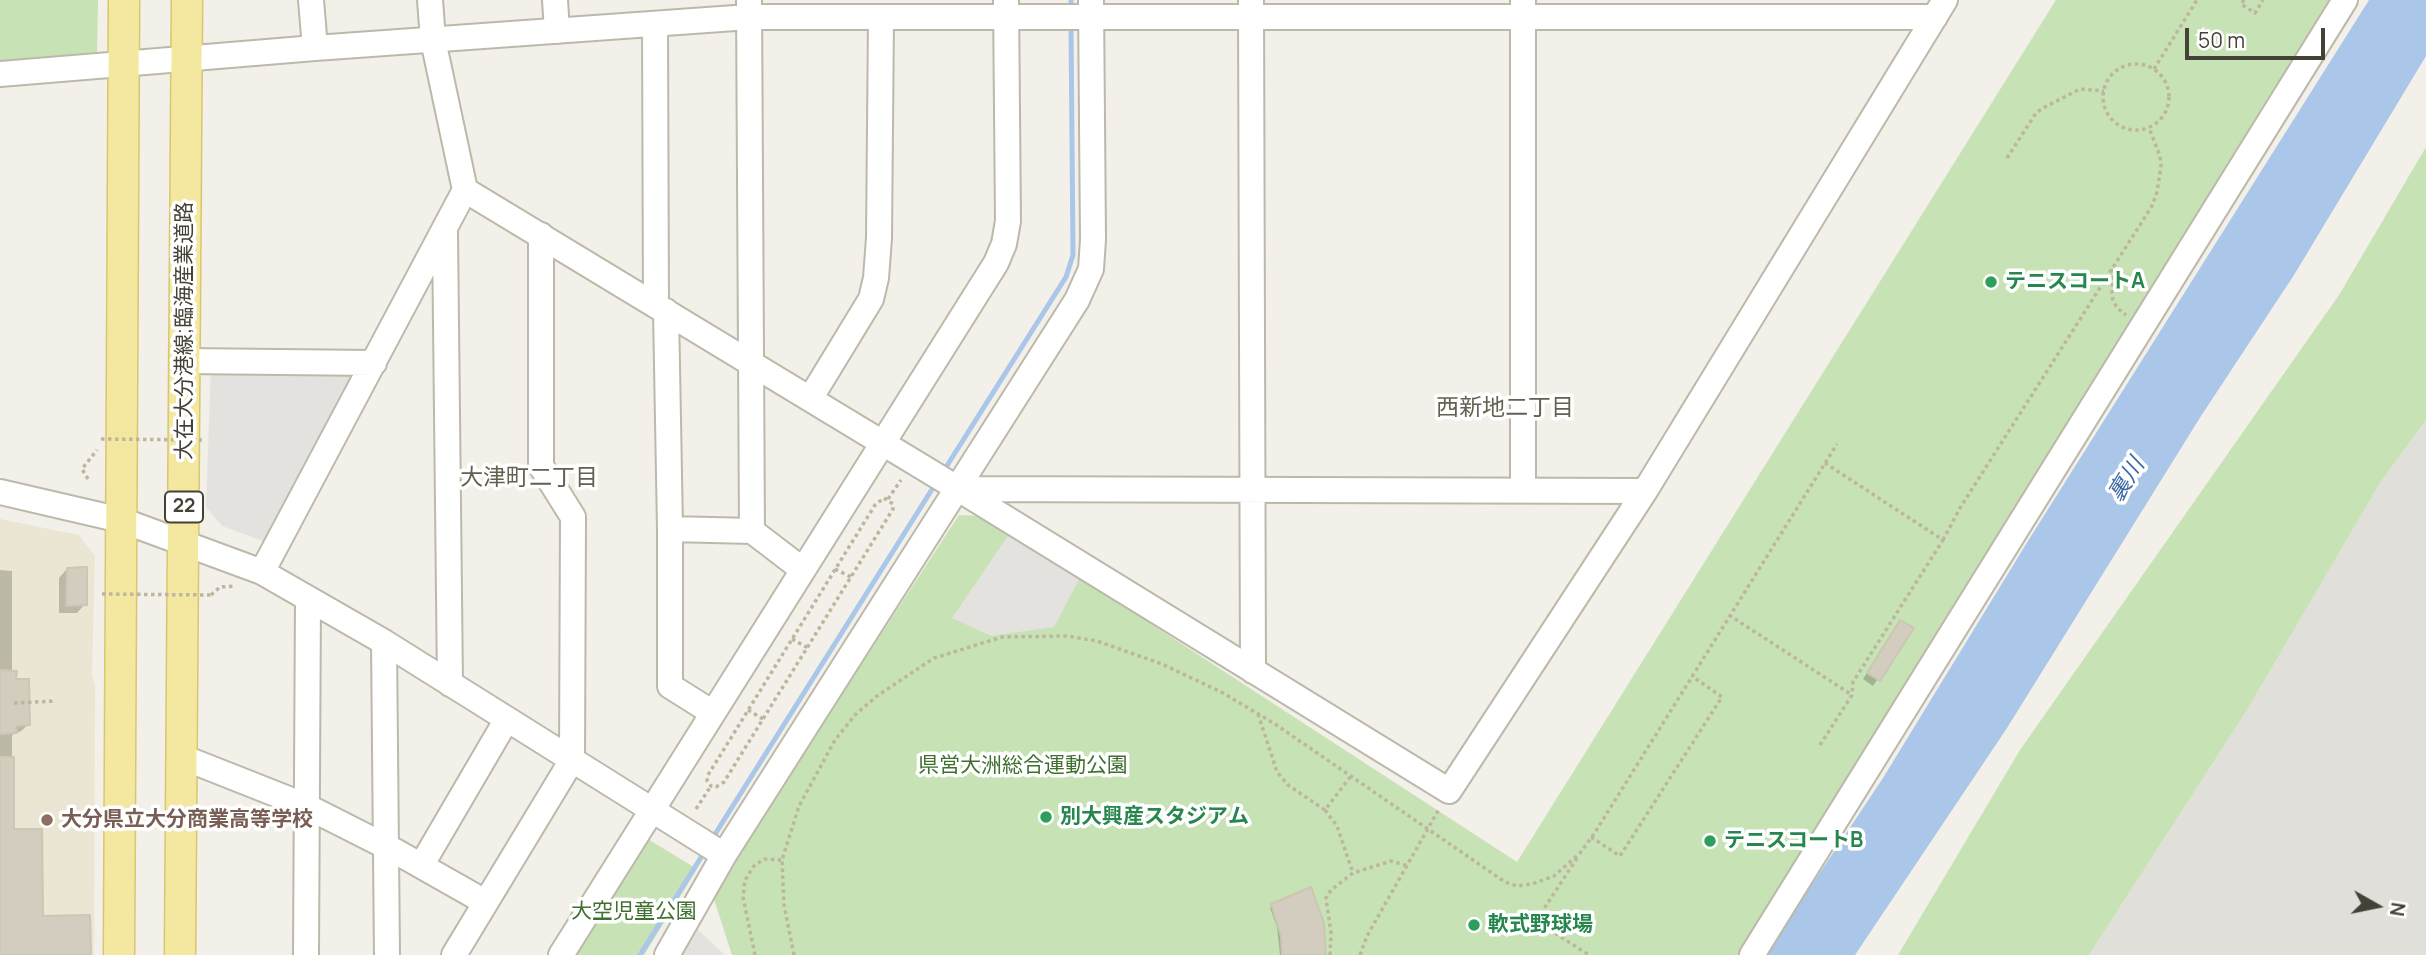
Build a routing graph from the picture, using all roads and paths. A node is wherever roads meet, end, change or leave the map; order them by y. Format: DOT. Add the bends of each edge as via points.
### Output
graph roads {
  1 [pos="124,0"];
  2 [pos="187,0"];
  3 [pos="311,0"];
  4 [pos="430,0"];
  5 [pos="555,0"];
  6 [pos="2197,0"];
  7 [pos="2244,0"];
  8 [pos="2263,0"];
  9 [pos="2345,0"];
  10 [pos="1251,8"];
  11 [pos="1392,8"];
  12 [pos="1647,8"];
  13 [pos="1765,8"];
  14 [pos="1879,8"];
  15 [pos="1940,8"];
  16 [pos="749,9"];
  17 [pos="1007,9"];
  18 [pos="1522,9"];
  19 [pos="1081,13"];
  20 [pos="881,18"];
  21 [pos="655,24"];
  22 [pos="557,31"];
  23 [pos="433,40"];
  24 [pos="315,48"];
  25 [pos="188,59"];
  26 [pos="123,65"];
  27 [pos="2154,69"];
  28 [pos="0,75"];
  29 [pos="2104,91"];
  30 [pos="2149,128"];
  31 [pos="2007,158"];
  32 [pos="465,190"];
  33 [pos="445,229"];
  34 [pos="541,235"];
  35 [pos="2114,267"];
  36 [pos="661,308"];
  37 [pos="2145,323"];
  38 [pos="185,361"];
  39 [pos="374,363"];
  40 [pos="752,364"];
  41 [pos="810,399"];
  42 [pos="202,440"];
  43 [pos="883,443"];
  44 [pos="1825,463"];
  45 [pos="88,479"];
  46 [pos="901,480"];
  47 [pos="946,481"];
  48 [pos="1253,489"];
  49 [pos="1523,490"];
  50 [pos="1645,491"];
  51 [pos="0,492"];
  52 [pos="888,499"];
  53 [pos="121,520"];
  54 [pos="670,529"];
  55 [pos="752,531"];
  56 [pos="1943,540"];
  57 [pos="184,544"];
  58 [pos="835,569"];
  59 [pos="803,570"];
  60 [pos="262,572"];
  61 [pos="851,578"];
  62 [pos="237,586"];
  63 [pos="102,594"];
  64 [pos="308,600"];
  65 [pos="1728,615"];
  66 [pos="792,639"];
  67 [pos="384,642"];
  68 [pos="808,648"];
  69 [pos="1253,671"];
  70 [pos="1692,676"];
  71 [pos="450,684"];
  72 [pos="1852,695"];
  73 [pos="56,701"];
  74 [pos="14,703"];
  75 [pos="748,710"];
  76 [pos="713,712"];
  77 [pos="1258,714"];
  78 [pos="507,719"];
  79 [pos="763,719"];
  80 [pos="1820,745"];
  81 [pos="182,757"];
  82 [pos="572,760"];
  83 [pos="1351,776"];
  84 [pos="711,786"];
  85 [pos="1449,791"];
  86 [pos="306,806"];
  87 [pos="696,809"];
  88 [pos="652,810"];
  89 [pos="1325,810"];
  90 [pos="386,846"];
  91 [pos="724,855"];
  92 [pos="421,866"];
  93 [pos="1408,866"];
  94 [pos="1353,873"];
  95 [pos="485,902"];
  96 [pos="119,955"];
  97 [pos="180,955"];
  98 [pos="306,955"];
  99 [pos="387,955"];
  100 [pos="454,955"];
  101 [pos="561,955"];
  102 [pos="667,955"];
  103 [pos="755,955"];
  104 [pos="794,955"];
  105 [pos="1330,955"];
  106 [pos="1360,955"];
  107 [pos="1589,955"];
  108 [pos="1752,955"];
  1 -- 26 [label="main road"];
  2 -- 25 [label="main road, 大在大分港線;臨海産業道路 / 22"];
  3 -- 24 [label="street"];
  4 -- 23 [label="street"];
  5 -- 22 [label="street"];
  6 -- 27 [label="path"];
  7 -- 8 [label="path" via="2241,4 2255,13"];
  9 -- 37 [label="street"];
  10 -- 11 [label="street"];
  10 -- 19 [label="street"];
  10 -- 48 [label="street"];
  11 -- 18 [label="street"];
  12 -- 13 [label="street"];
  12 -- 18 [label="street"];
  13 -- 14 [label="street"];
  14 -- 15 [label="street"];
  15 -- 50 [label="street"];
  16 -- 20 [label="street"];
  16 -- 21 [label="street"];
  16 -- 40 [label="street"];
  17 -- 19 [label="street"];
  17 -- 20 [label="street"];
  17 -- 43 [label="street" via="1008,221 1004,244"];
  18 -- 49 [label="street"];
  19 -- 47 [label="street" via="1091,270 1077,300"];
  20 -- 41 [label="street" via="876,278 871,299"];
  21 -- 22 [label="street"];
  21 -- 36 [label="street"];
  22 -- 23 [label="street"];
  23 -- 24 [label="street"];
  23 -- 32 [label="street"];
  24 -- 25 [label="street"];
  25 -- 26 [label="street"];
  25 -- 38 [label="main road, 大在大分港線;臨海産業道路 / 22"];
  26 -- 28 [label="street"];
  26 -- 53 [label="main road"];
  27 -- 29 [label="path" via="2131,64 2117,70"];
  27 -- 30 [label="path" via="2165,78 2169,105"];
  29 -- 30 [label="path" via="2104,106 2118,125 2130,130"];
  29 -- 31 [label="path" via="2080,89 2043,108"];
  30 -- 35 [label="path" via="2160,156 2157,192"];
  32 -- 33 [label="street"];
  32 -- 34 [label="street"];
  33 -- 39 [label="street"];
  33 -- 71 [label="street"];
  34 -- 36 [label="street"];
  34 -- 82 [label="street" via="541,466 573,517"];
  35 -- 37 [label="path" via="2112,293 2117,308"];
  35 -- 56 [label="path"];
  36 -- 40 [label="street"];
  36 -- 54 [label="street"];
  37 -- 108 [label="street"];
  38 -- 39 [label="street"];
  38 -- 57 [label="main road, 大在大分港線;臨海産業道路 / 22"];
  39 -- 60 [label="street"];
  40 -- 41 [label="street"];
  40 -- 55 [label="street"];
  41 -- 43 [label="street"];
  42 -- 45 [label="path, bridge" via="101,439 102,444 82,469"];
  43 -- 47 [label="street"];
  43 -- 59 [label="street"];
  44 -- 56 [label="path"];
  46 -- 52 [label="path"];
  47 -- 48 [label="street"];
  47 -- 69 [label="street"];
  47 -- 91 [label="street"];
  48 -- 49 [label="street"];
  48 -- 69 [label="street"];
  49 -- 50 [label="street"];
  50 -- 85 [label="street"];
  51 -- 53 [label="street"];
  52 -- 58 [label="path" via="878,501"];
  52 -- 61 [label="path" via="893,509"];
  53 -- 57 [label="street"];
  53 -- 96 [label="main road"];
  54 -- 55 [label="street"];
  54 -- 76 [label="street" via="670,686"];
  55 -- 59 [label="street"];
  56 -- 72 [label="path" via="1853,682"];
  57 -- 60 [label="street"];
  57 -- 81 [label="main road, 大在大分港線;臨海産業道路 / 22"];
  58 -- 61 [label="path"];
  58 -- 66 [label="path"];
  59 -- 76 [label="street"];
  60 -- 64 [label="street"];
  61 -- 68 [label="path"];
  62 -- 63 [label="path, bridge" via="220,587 211,595"];
  64 -- 67 [label="street"];
  64 -- 86 [label="street"];
  65 -- 72 [label="path"];
  66 -- 68 [label="path"];
  66 -- 75 [label="path"];
  67 -- 71 [label="street"];
  67 -- 90 [label="street"];
  68 -- 79 [label="path"];
  69 -- 85 [label="street"];
  70 -- 107 [label="path" via="1722,697 1620,856 1591,837 1536,921"];
  71 -- 78 [label="street"];
  72 -- 80 [label="path"];
  73 -- 74 [label="path"];
  75 -- 79 [label="path"];
  75 -- 84 [label="path" via="708,775"];
  76 -- 88 [label="street"];
  77 -- 89 [label="path" via="1277,772"];
  78 -- 82 [label="street"];
  78 -- 92 [label="street"];
  79 -- 84 [label="path" via="722,785"];
  81 -- 86 [label="street"];
  81 -- 97 [label="main road, 大在大分港線;臨海産業道路 / 22"];
  82 -- 88 [label="street"];
  82 -- 95 [label="street"];
  83 -- 89 [label="path"];
  84 -- 87 [label="path"];
  85 -- 93 [label="path"];
  86 -- 90 [label="street"];
  86 -- 98 [label="street"];
  88 -- 91 [label="street"];
  88 -- 101 [label="street"];
  89 -- 94 [label="path" via="1337,826"];
  90 -- 92 [label="street"];
  90 -- 99 [label="street"];
  91 -- 102 [label="street"];
  92 -- 95 [label="street"];
  93 -- 94 [label="path" via="1391,861"];
  93 -- 106 [label="path"];
  94 -- 105 [label="path" via="1326,898"];
  95 -- 100 [label="street"];
  103 -- 104 [label="path" via="743,897 745,880 764,859 782,860"];
}
